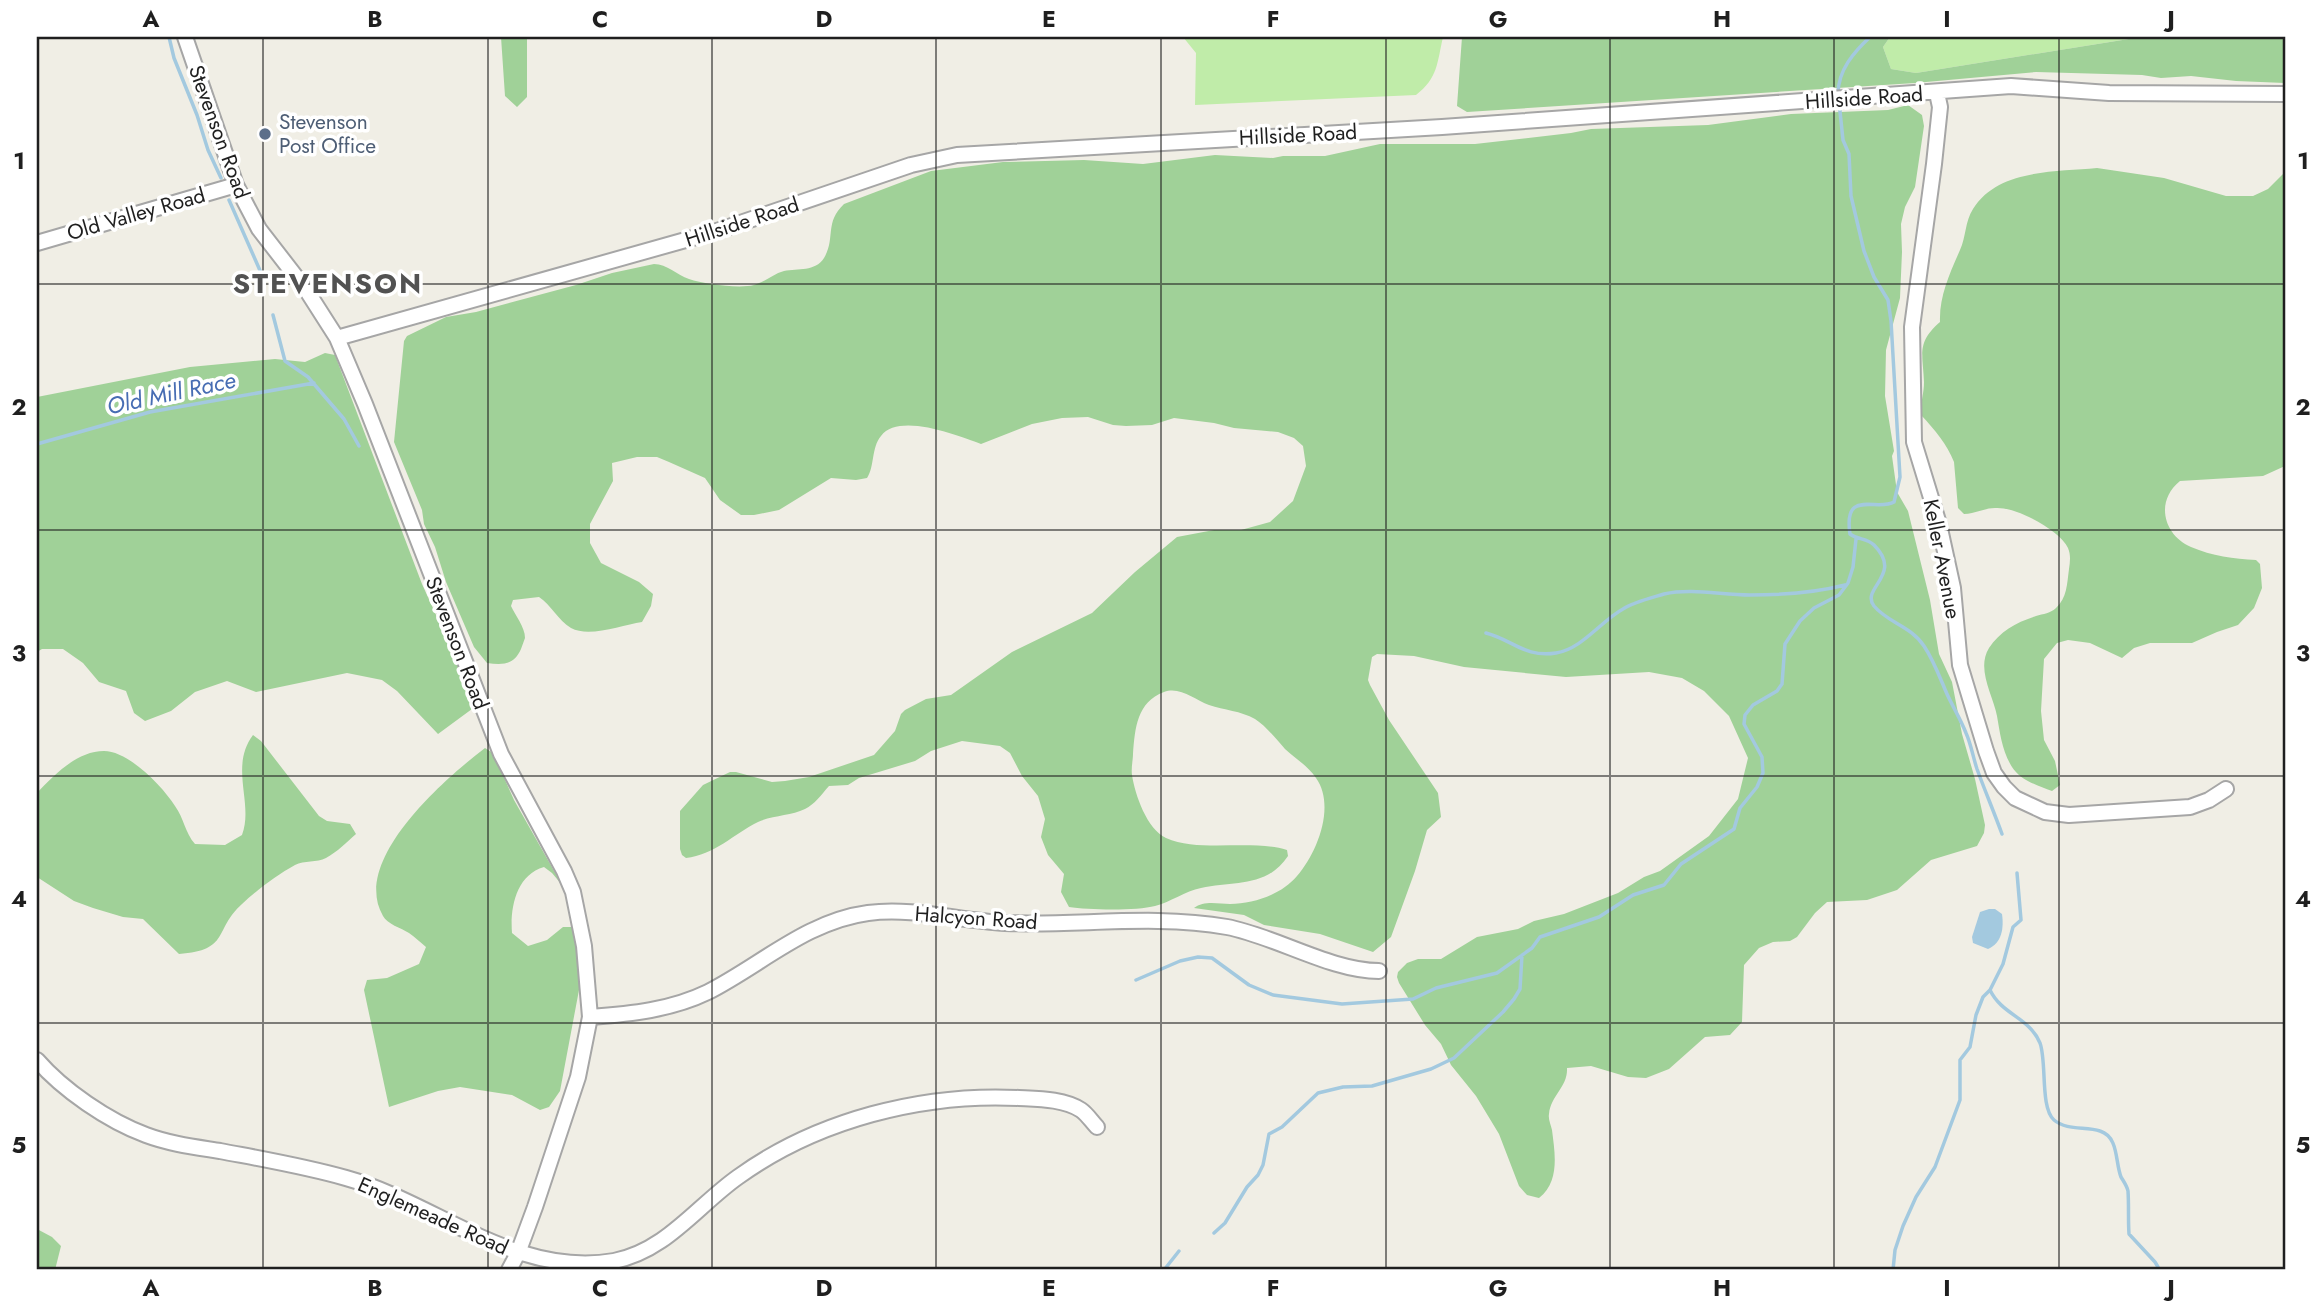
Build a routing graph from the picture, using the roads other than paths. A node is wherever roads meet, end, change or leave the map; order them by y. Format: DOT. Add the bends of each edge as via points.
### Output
graph roads {
  1 [pos="185,37"];
  2 [pos="1937,93"];
  3 [pos="2285,94"];
  4 [pos="236,185"];
  5 [pos="37,243"];
  6 [pos="337,338"];
  7 [pos="2226,789"];
  8 [pos="1379,971"];
  9 [pos="590,1017"];
  10 [pos="37,1060"];
  11 [pos="1097,1127"];
  12 [pos="518,1253"];
  13 [pos="509,1270"];
  1 -- 4 [label="street, Stevenson Road"];
  2 -- 3 [label="street, Hillside Road" via="2011,86 2109,93"];
  2 -- 6 [label="street, Hillside Road" via="957,155 911,165 702,236"];
  2 -- 7 [label="street, Keller Avenue" via="1940,107 1912,327 1914,442 1939,524 1960,665 1994,773 2015,798 2030,807 2069,815 2190,807"];
  4 -- 5 [label="street, Old Valley Road"];
  4 -- 6 [label="street, Stevenson Road" via="259,229"];
  6 -- 9 [label="street, Stevenson Road" via="496,744 573,892 586,956"];
  8 -- 9 [label="street, Halcyon Road" via="1350,968 1230,928 1198,923 1008,923 869,912 791,941 736,977 668,1007"];
  9 -- 12 [label="street, Stevenson Road" via="578,1077"];
  10 -- 12 [label="street, Englemeade Road" via="82,1100 145,1135 348,1178"];
  11 -- 12 [label="street, Englemeade Road" via="1082,1110 1038,1099 961,1098 893,1109 787,1147 738,1177 664,1239 634,1255 589,1265"];
  12 -- 13 [label="street, Stevenson Road"];
}
